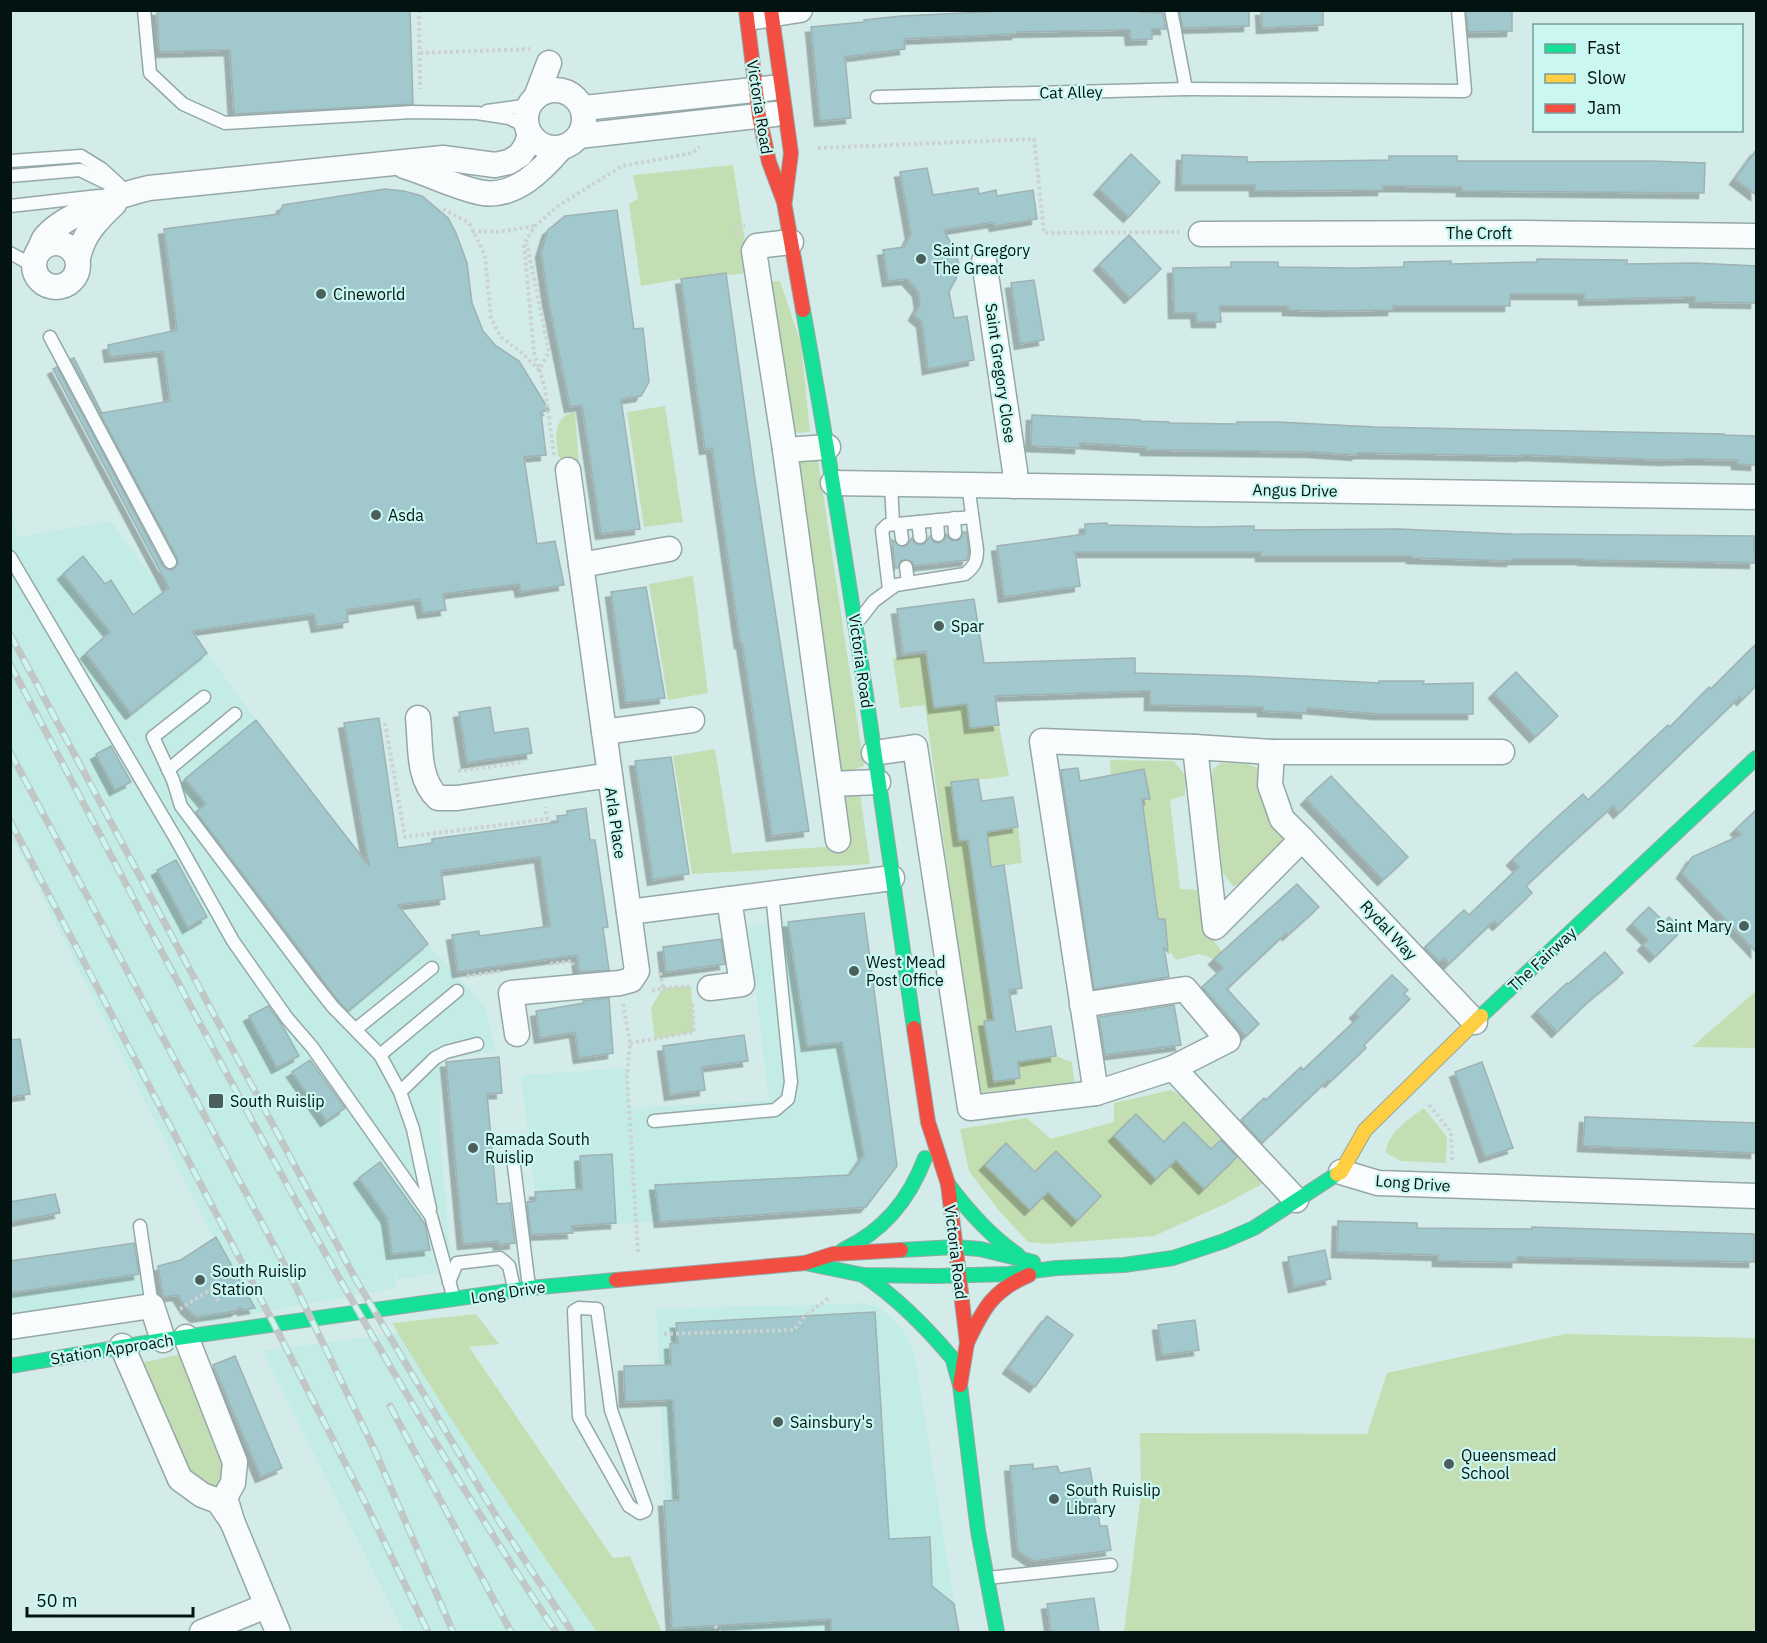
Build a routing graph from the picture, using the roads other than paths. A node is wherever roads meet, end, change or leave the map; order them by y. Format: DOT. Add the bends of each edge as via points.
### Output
graph roads {
  1 [pos="144,10"];
  2 [pos="800,10"];
  3 [pos="1171,10"];
  4 [pos="1458,10"];
  5 [pos="772,12"];
  6 [pos="746,14"];
  7 [pos="782,86"];
  8 [pos="1186,89"];
  9 [pos="755,90"];
  10 [pos="877,97"];
  11 [pos="584,108"];
  12 [pos="477,113"];
  13 [pos="786,113"];
  14 [pos="531,116"];
  15 [pos="759,116"];
  16 [pos="570,142"];
  17 [pos="10,161"];
  18 [pos="394,162"];
  19 [pos="10,176"];
  20 [pos="127,192"];
  21 [pos="784,201"];
  22 [pos="10,206"];
  23 [pos="1201,234"];
  24 [pos="1756,236"];
  25 [pos="791,242"];
  26 [pos="10,253"];
  27 [pos="78,258"];
  28 [pos="36,259"];
  29 [pos="984,261"];
  30 [pos="50,337"];
  31 [pos="828,447"];
  32 [pos="785,450"];
  33 [pos="562,468"];
  34 [pos="833,483"];
  35 [pos="891,484"];
  36 [pos="968,485"];
  37 [pos="1016,486"];
  38 [pos="1756,497"];
  39 [pos="972,517"];
  40 [pos="954,518"];
  41 [pos="937,520"];
  42 [pos="918,522"];
  43 [pos="896,524"];
  44 [pos="955,533"];
  45 [pos="938,535"];
  46 [pos="920,537"];
  47 [pos="902,539"];
  48 [pos="669,549"];
  49 [pos="10,557"];
  50 [pos="958,561"];
  51 [pos="170,562"];
  52 [pos="941,563"];
  53 [pos="581,565"];
  54 [pos="923,565"];
  55 [pos="906,567"];
  56 [pos="960,575"];
  57 [pos="943,577"];
  58 [pos="925,579"];
  59 [pos="908,582"];
  60 [pos="889,589"];
  61 [pos="856,623"];
  62 [pos="204,697"];
  63 [pos="235,714"];
  64 [pos="418,718"];
  65 [pos="692,720"];
  66 [pos="604,732"];
  67 [pos="1196,747"];
  68 [pos="1272,752"];
  69 [pos="1502,752"];
  70 [pos="874,753"];
  71 [pos="1756,758"];
  72 [pos="168,770"];
  73 [pos="610,777"];
  74 [pos="878,782"];
  75 [pos="832,784"];
  76 [pos="1302,838"];
  77 [pos="838,840"];
  78 [pos="891,878"];
  79 [pos="772,893"];
  80 [pos="729,899"];
  81 [pos="629,912"];
  82 [pos="432,968"];
  83 [pos="457,991"];
  84 [pos="698,991"];
  85 [pos="1082,1005"];
  86 [pos="1475,1022"];
  87 [pos="356,1029"];
  88 [pos="517,1035"];
  89 [pos="477,1044"];
  90 [pos="380,1055"];
  91 [pos="1173,1068"];
  92 [pos="400,1092"];
  93 [pos="1096,1093"];
  94 [pos="654,1121"];
  95 [pos="928,1122"];
  96 [pos="926,1158"];
  97 [pos="514,1166"];
  98 [pos="1341,1172"];
  99 [pos="948,1184"];
  100 [pos="928,1191"];
  101 [pos="1756,1196"];
  102 [pos="1296,1200"];
  103 [pos="431,1216"];
  104 [pos="141,1226"];
  105 [pos="932,1241"];
  106 [pos="955,1247"];
  107 [pos="833,1254"];
  108 [pos="1029,1261"];
  109 [pos="805,1263"];
  110 [pos="1057,1268"];
  111 [pos="1039,1271"];
  112 [pos="863,1275"];
  113 [pos="959,1275"];
  114 [pos="588,1281"];
  115 [pos="937,1281"];
  116 [pos="449,1282"];
  117 [pos="530,1288"];
  118 [pos="514,1290"];
  119 [pos="454,1300"];
  120 [pos="152,1306"];
  121 [pos="588,1307"];
  122 [pos="943,1324"];
  123 [pos="10,1327"];
  124 [pos="213,1334"];
  125 [pos="174,1338"];
  126 [pos="967,1343"];
  127 [pos="122,1347"];
  128 [pos="952,1359"];
  129 [pos="10,1366"];
  130 [pos="960,1385"];
  131 [pos="232,1521"];
  132 [pos="1111,1564"];
  133 [pos="986,1578"];
  134 [pos="266,1606"];
  135 [pos="202,1632"];
  136 [pos="278,1632"];
  137 [pos="997,1632"];
  1 -- 12 [label="lane" via="150,73 183,104 225,123 412,112"];
  2 -- 5 [label="street"];
  3 -- 8 [label="lane"];
  4 -- 8 [label="lane, Cat Alley" via="1465,91"];
  5 -- 6 [label="street"];
  5 -- 7 [label="street, Victoria Road"];
  6 -- 9 [label="street, Victoria Road"];
  7 -- 9 [label="street"];
  7 -- 13 [label="street, Victoria Road"];
  8 -- 10 [label="lane, Cat Alley"];
  9 -- 11 [label="street"];
  9 -- 15 [label="street, Victoria Road"];
  11 -- 14 [label="street" via="572,95 549,91"];
  11 -- 16 [label="street" via="584,122"];
  12 -- 14 [label="lane"];
  12 -- 14 [label="lane" via="509,118"];
  13 -- 15 [label="street"];
  13 -- 21 [label="street, Victoria Road" via="791,153"];
  14 -- 16 [label="street" via="536,141 543,146"];
  14 -- 18 [label="street" via="526,147 509,162 495,165 443,158"];
  15 -- 16 [label="street"];
  15 -- 21 [label="street, Victoria Road" via="769,162"];
  16 -- 18 [label="street" via="544,168 504,192 484,193"];
  17 -- 20 [label="lane" via="81,156"];
  18 -- 20 [label="street"];
  19 -- 20 [label="lane" via="80,170"];
  20 -- 22 [label="lane"];
  20 -- 27 [label="street" via="90,228"];
  20 -- 28 [label="street" via="63,222 45,238"];
  21 -- 25 [label="street, Victoria Road"];
  23 -- 24 [label="street, The Croft"];
  25 -- 31 [label="street, Victoria Road"];
  25 -- 32 [label="street" via="757,246 754,251"];
  26 -- 28 [label="lane"];
  27 -- 28 [label="street" via="62,243 48,244"];
  27 -- 28 [label="street" via="77,273 60,287 39,279"];
  29 -- 37 [label="street, Saint Gregory Close"];
  30 -- 51 [label="lane"];
  31 -- 32 [label="street"];
  31 -- 34 [label="street, Victoria Road"];
  32 -- 75 [label="street"];
  33 -- 53 [label="street, Arla Place"];
  34 -- 35 [label="street, Angus Drive"];
  34 -- 61 [label="street, Victoria Road"];
  35 -- 36 [label="street, Angus Drive"];
  35 -- 43 [label="lane"];
  36 -- 37 [label="street, Angus Drive"];
  36 -- 39 [label="lane"];
  37 -- 38 [label="street, Angus Drive"];
  39 -- 40 [label="lane"];
  39 -- 56 [label="lane" via="977,561"];
  40 -- 41 [label="lane"];
  40 -- 44 [label="lane"];
  41 -- 42 [label="lane"];
  41 -- 45 [label="lane"];
  42 -- 43 [label="lane"];
  42 -- 46 [label="lane"];
  43 -- 47 [label="lane"];
  43 -- 60 [label="lane" via="886,525 882,530"];
  48 -- 53 [label="street"];
  49 -- 103 [label="lane" via="233,941"];
  50 -- 56 [label="lane"];
  52 -- 57 [label="lane"];
  53 -- 66 [label="street, Arla Place"];
  54 -- 58 [label="lane"];
  55 -- 59 [label="lane"];
  56 -- 57 [label="lane"];
  57 -- 58 [label="lane"];
  58 -- 59 [label="lane"];
  59 -- 60 [label="lane"];
  60 -- 61 [label="lane"];
  61 -- 70 [label="street, Victoria Road"];
  62 -- 72 [label="lane" via="153,737"];
  63 -- 72 [label="lane"];
  64 -- 73 [label="street" via="423,777 438,798"];
  65 -- 66 [label="street"];
  66 -- 73 [label="street, Arla Place"];
  67 -- 68 [label="street"];
  67 -- 76 [label="street" via="1215,927"];
  67 -- 85 [label="street" via="1042,741"];
  68 -- 69 [label="street"];
  68 -- 76 [label="street, Rydal Way" via="1270,784 1282,819"];
  70 -- 74 [label="street, Victoria Road"];
  70 -- 93 [label="street" via="915,747 970,1108"];
  71 -- 86 [label="street, The Fairway"];
  72 -- 87 [label="lane" via="181,806 196,828 314,984"];
  73 -- 81 [label="street, Arla Place"];
  74 -- 75 [label="street"];
  74 -- 78 [label="street, Victoria Road"];
  75 -- 77 [label="street"];
  76 -- 86 [label="street, Rydal Way"];
  78 -- 79 [label="street"];
  78 -- 95 [label="street, Victoria Road"];
  79 -- 80 [label="street"];
  79 -- 94 [label="lane" via="791,1082 788,1099 775,1110"];
  80 -- 81 [label="street"];
  80 -- 84 [label="street" via="742,984"];
  81 -- 88 [label="street, Arla Place" via="637,971 631,980 511,993"];
  82 -- 87 [label="lane"];
  83 -- 90 [label="lane"];
  85 -- 91 [label="street" via="1185,989 1228,1040"];
  85 -- 93 [label="street"];
  86 -- 98 [label="street, The Fairway" via="1365,1130"];
  87 -- 90 [label="lane"];
  89 -- 92 [label="lane" via="435,1058"];
  90 -- 92 [label="lane"];
  91 -- 93 [label="street"];
  91 -- 102 [label="street"];
  92 -- 103 [label="lane" via="413,1130"];
  95 -- 96 [label="street, Victoria Road"];
  95 -- 99 [label="street, Victoria Road"];
  96 -- 100 [label="street, Victoria Road"];
  96 -- 107 [label="street" via="911,1192 886,1222 874,1234"];
  97 -- 117 [label="lane"];
  98 -- 101 [label="street, Long Drive" via="1378,1183"];
  98 -- 102 [label="street, Long Drive"];
  99 -- 106 [label="street, Victoria Road"];
  99 -- 108 [label="street" via="997,1239"];
  102 -- 110 [label="street, Long Drive" via="1254,1228 1173,1258"];
  103 -- 116 [label="lane"];
  104 -- 120 [label="lane"];
  105 -- 106 [label="street, Long Drive"];
  105 -- 107 [label="street, Long Drive"];
  105 -- 115 [label="street, Victoria Road"];
  106 -- 108 [label="street, Long Drive"];
  106 -- 113 [label="street, Victoria Road"];
  107 -- 109 [label="street, Long Drive"];
  108 -- 110 [label="street, Long Drive"];
  109 -- 112 [label="street, Long Drive"];
  109 -- 114 [label="street, Long Drive"];
  110 -- 111 [label="street, Long Drive"];
  111 -- 113 [label="street, Long Drive"];
  111 -- 126 [label="street" via="999,1290 986,1305"];
  112 -- 115 [label="street, Long Drive"];
  112 -- 128 [label="street" via="907,1308"];
  113 -- 115 [label="street, Long Drive"];
  113 -- 126 [label="street, Victoria Road"];
  114 -- 117 [label="street, Long Drive"];
  114 -- 121 [label="lane"];
  116 -- 118 [label="lane" via="457,1263 500,1258 509,1266"];
  116 -- 119 [label="lane"];
  117 -- 118 [label="street, Long Drive"];
  118 -- 119 [label="street, Long Drive"];
  119 -- 124 [label="street, Long Drive"];
  120 -- 123 [label="street"];
  120 -- 125 [label="street"];
  121 -- 121 [label="lane" via="597,1309 611,1410 646,1508 640,1513 629,1506 579,1417 574,1311"];
  122 -- 128 [label="street, Victoria Road"];
  124 -- 125 [label="street, Station Approach"];
  125 -- 127 [label="street, Station Approach"];
  125 -- 131 [label="street" via="235,1462 233,1483 225,1497"];
  126 -- 130 [label="street, Victoria Road"];
  127 -- 129 [label="street, Station Approach"];
  127 -- 131 [label="street" via="180,1479 201,1495 218,1501"];
  128 -- 130 [label="street, Victoria Road"];
  130 -- 133 [label="street, Victoria Road"];
  131 -- 134 [label="street"];
  132 -- 133 [label="lane"];
  133 -- 137 [label="street, Victoria Road"];
  134 -- 135 [label="street"];
  134 -- 136 [label="street"];
}
